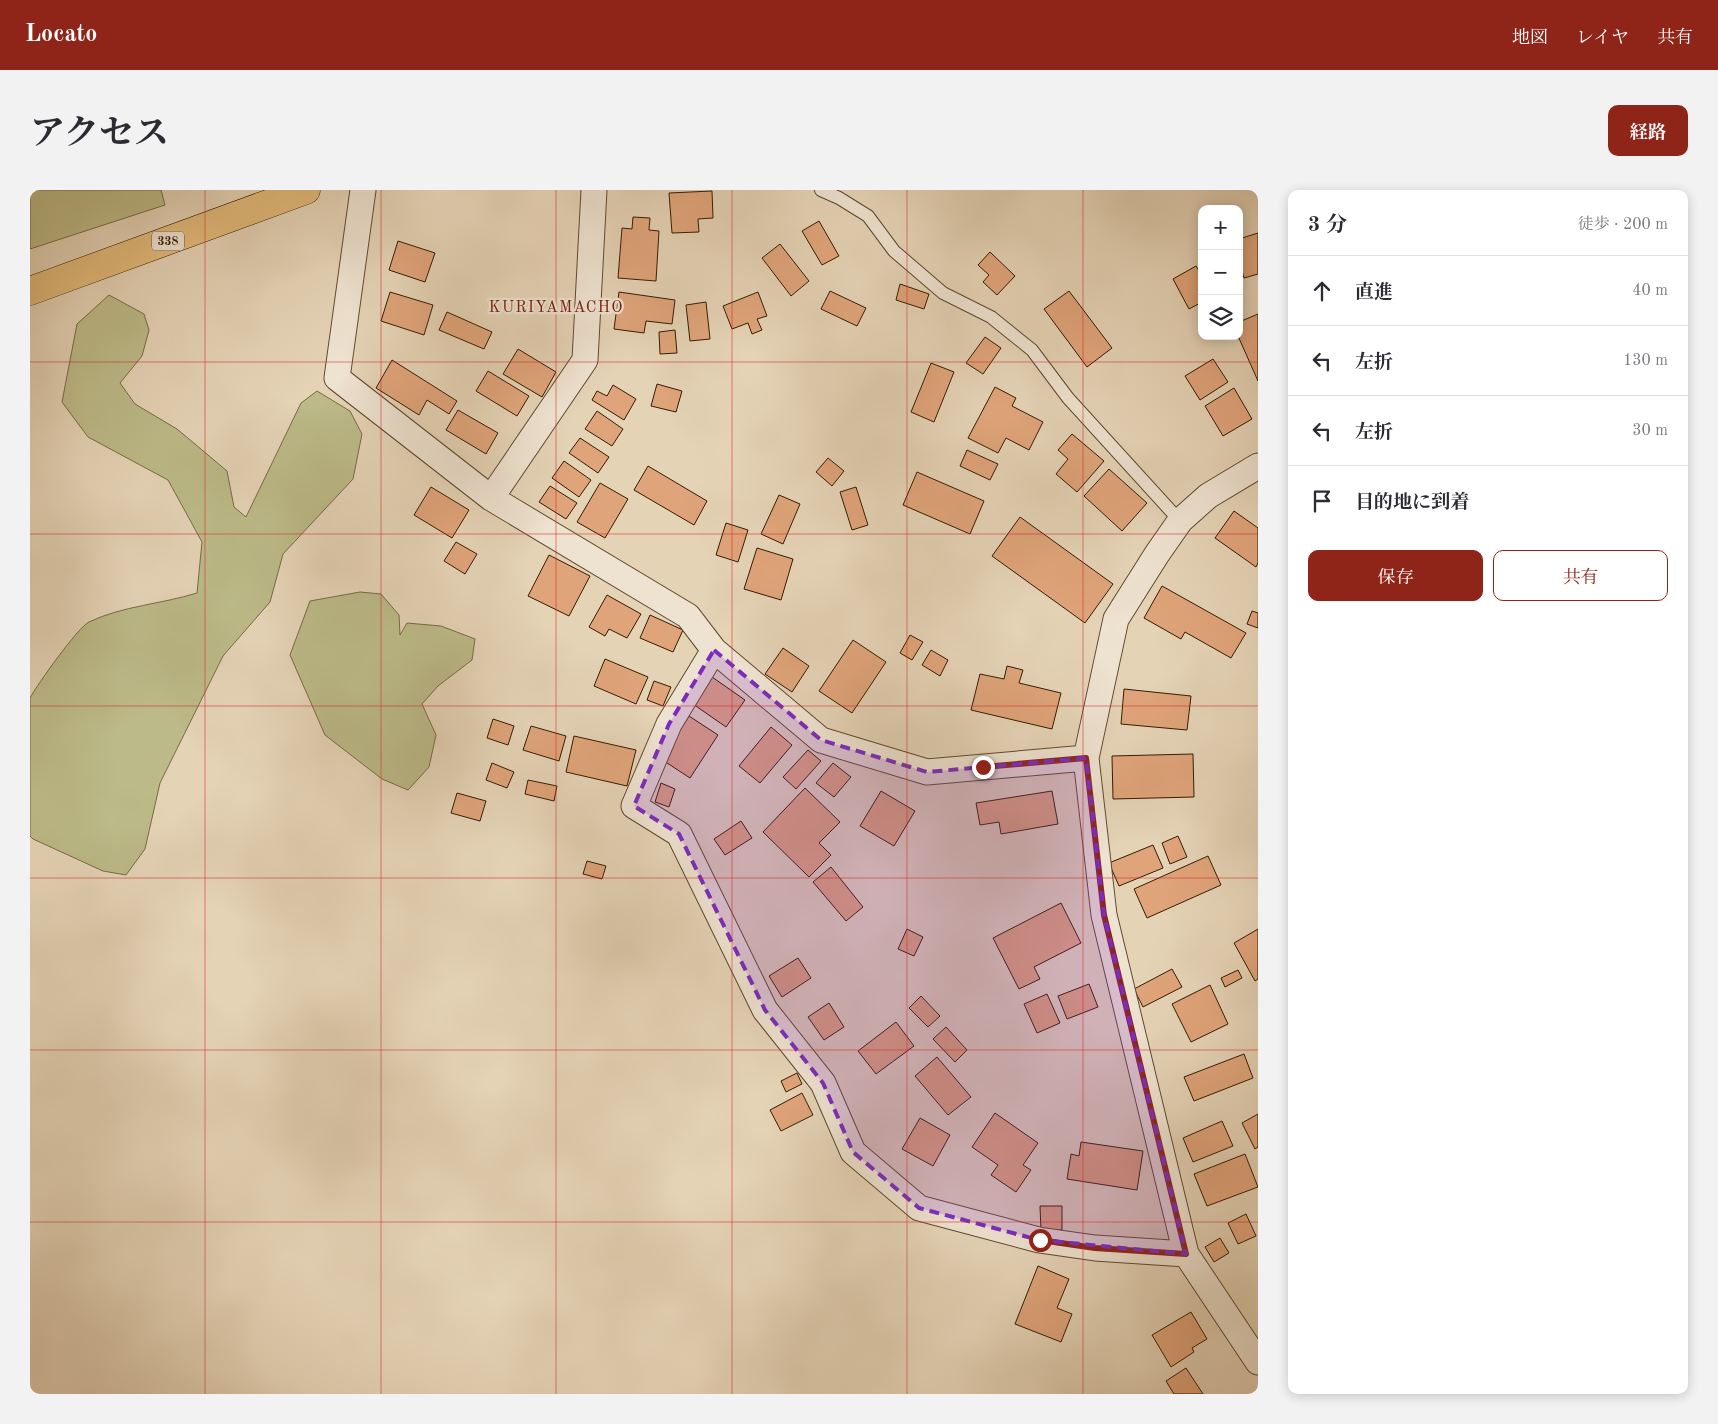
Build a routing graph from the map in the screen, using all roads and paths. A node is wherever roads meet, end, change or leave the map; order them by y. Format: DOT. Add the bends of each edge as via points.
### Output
graph roads {
  1 [pos="306,190"];
  2 [pos="363,190"];
  3 [pos="594,190"];
  4 [pos="821,190"];
  5 [pos="30,292"];
  6 [pos="1255,472"];
  7 [pos="491,498"];
  8 [pos="1180,521"];
  9 [pos="714,650"];
  10 [pos="1086,758"];
  11 [pos="1186,1254"];
  12 [pos="1258,1362"];
  1 -- 5 [label="highway, 338"];
  2 -- 7 [label="street" via="337,378"];
  3 -- 7 [label="street" via="585,360"];
  4 -- 8 [label="lane" via="868,216 894,251 943,293 991,317 1032,350 1068,398"];
  6 -- 8 [label="street" via="1208,496"];
  7 -- 9 [label="street" via="688,616"];
  8 -- 10 [label="street" via="1116,619"];
  9 -- 10 [label="street" via="821,740 927,772"];
  9 -- 11 [label="street" via="669,724 634,806 678,834 764,1010 823,1083 853,1152 919,1208 1040,1240 1095,1248"];
  10 -- 11 [label="street" via="1104,915"];
  11 -- 12 [label="street"];
}
